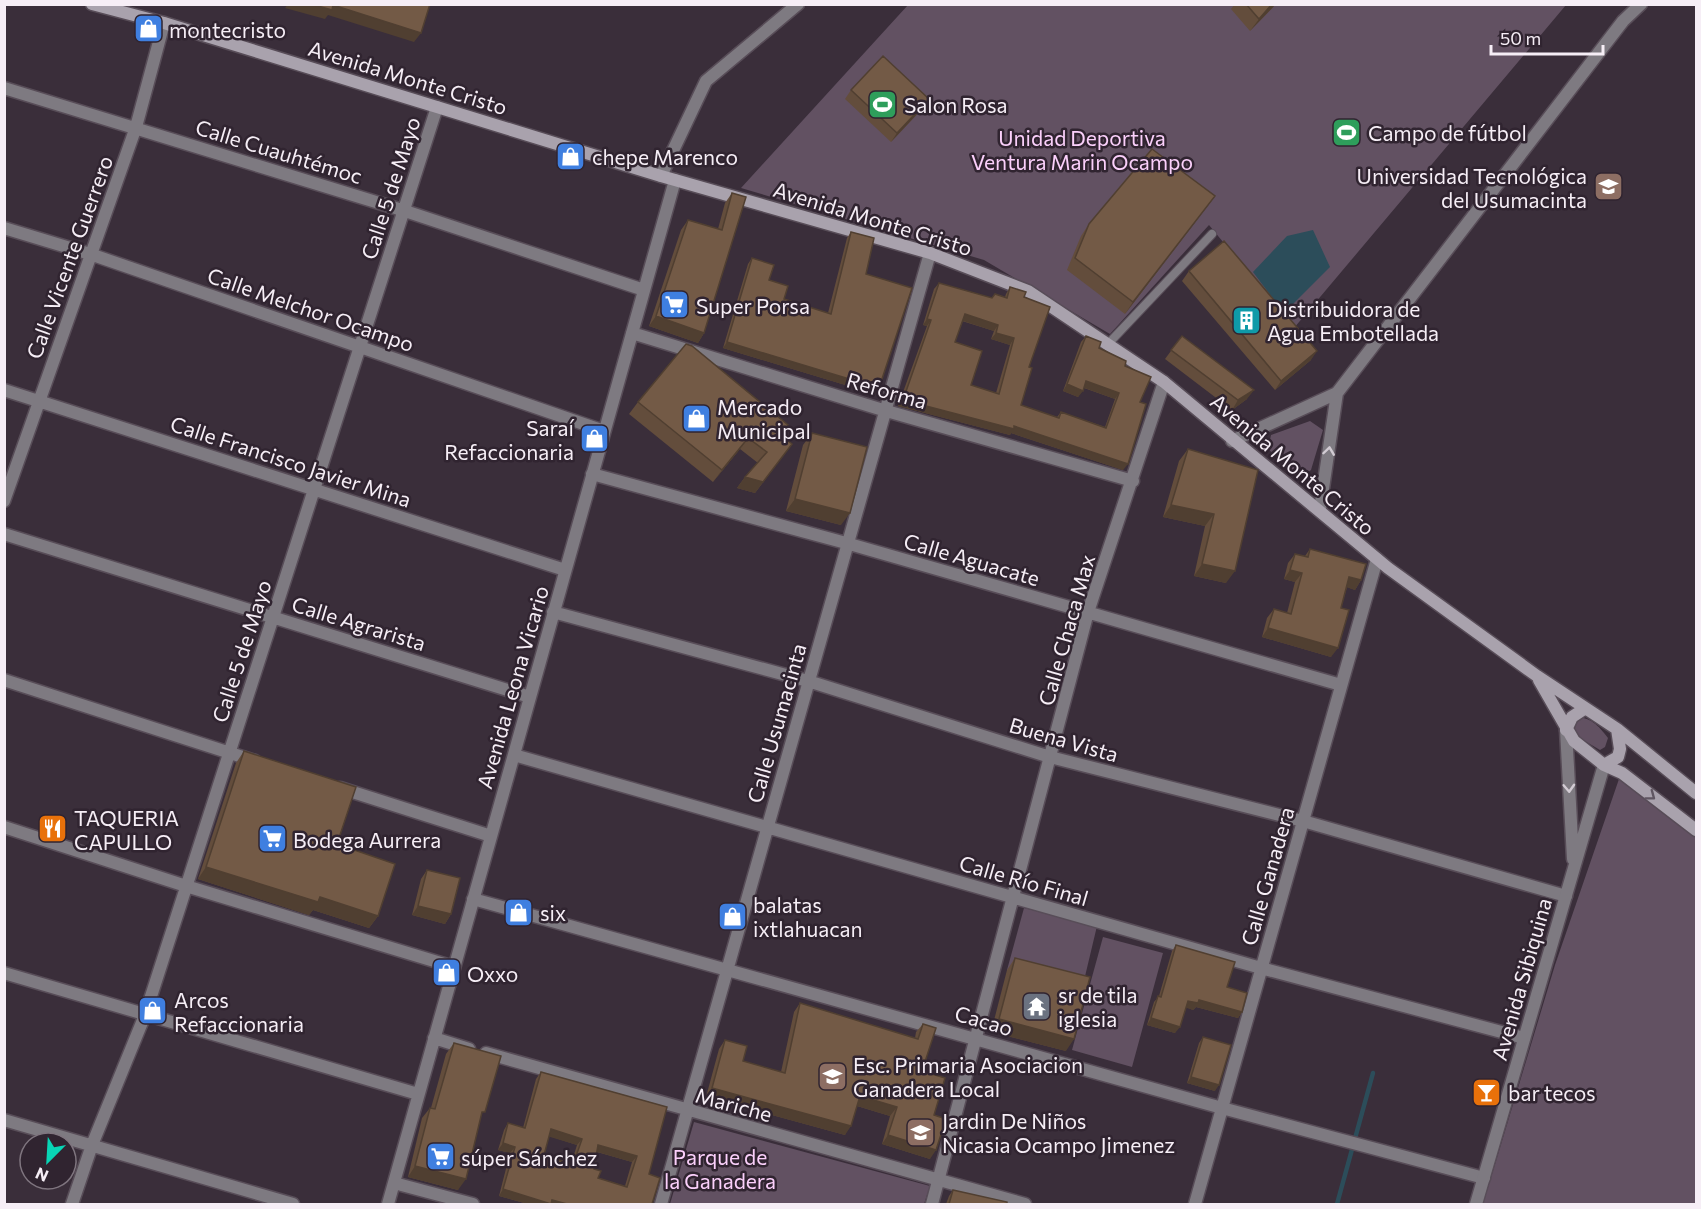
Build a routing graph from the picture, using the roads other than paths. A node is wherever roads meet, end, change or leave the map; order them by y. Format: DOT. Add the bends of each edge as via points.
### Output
graph roads {
  1 [pos="92,4"];
  2 [pos="798,4"];
  3 [pos="1641,4"];
  4 [pos="164,23"];
  5 [pos="4,88"];
  6 [pos="437,107"];
  7 [pos="136,127"];
  8 [pos="661,176"];
  9 [pos="675,180"];
  10 [pos="402,210"];
  11 [pos="4,228"];
  12 [pos="1212,234"];
  13 [pos="930,253"];
  14 [pos="90,254"];
  15 [pos="644,290"];
  16 [pos="632,333"];
  17 [pos="1108,344"];
  18 [pos="359,346"];
  19 [pos="1164,382"];
  20 [pos="4,390"];
  21 [pos="1337,393"];
  22 [pos="38,400"];
  23 [pos="883,410"];
  24 [pos="604,431"];
  25 [pos="1232,441"];
  26 [pos="592,474"];
  27 [pos="1133,481"];
  28 [pos="314,488"];
  29 [pos="4,501"];
  30 [pos="1320,509"];
  31 [pos="4,534"];
  32 [pos="846,543"];
  33 [pos="1377,559"];
  34 [pos="565,570"];
  35 [pos="553,612"];
  36 [pos="1088,612"];
  37 [pos="272,617"];
  38 [pos="1537,676"];
  39 [pos="4,680"];
  40 [pos="808,681"];
  41 [pos="1341,685"];
  42 [pos="530,697"];
  43 [pos="1584,709"];
  44 [pos="1617,729"];
  45 [pos="1566,730"];
  46 [pos="229,753"];
  47 [pos="514,755"];
  48 [pos="1050,758"];
  49 [pos="263,764"];
  50 [pos="1604,765"];
  51 [pos="331,785"];
  52 [pos="1696,793"];
  53 [pos="1303,821"];
  54 [pos="4,827"];
  55 [pos="767,827"];
  56 [pos="1696,830"];
  57 [pos="491,836"];
  58 [pos="1574,869"];
  59 [pos="186,886"];
  60 [pos="1566,896"];
  61 [pos="1013,897"];
  62 [pos="473,899"];
  63 [pos="454,967"];
  64 [pos="728,968"];
  65 [pos="1262,968"];
  66 [pos="4,973"];
  67 [pos="145,1015"];
  68 [pos="434,1038"];
  69 [pos="977,1038"];
  70 [pos="1524,1038"];
  71 [pos="418,1094"];
  72 [pos="1222,1108"];
  73 [pos="687,1112"];
  74 [pos="4,1120"];
  75 [pos="92,1145"];
  76 [pos="1484,1178"];
  77 [pos="939,1181"];
  78 [pos="394,1183"];
  79 [pos="72,1204"];
  80 [pos="293,1204"];
  81 [pos="388,1204"];
  82 [pos="472,1204"];
  83 [pos="661,1204"];
  84 [pos="932,1204"];
  85 [pos="1025,1204"];
  86 [pos="1195,1204"];
  87 [pos="1476,1204"];
  1 -- 4 [label="main road, Avenida Monte Cristo"];
  2 -- 8 [label="street" via="706,81"];
  3 -- 21 [label="street" via="1623,21"];
  4 -- 6 [label="main road, Avenida Monte Cristo"];
  4 -- 7 [label="street, Calle Vicente Guerrero"];
  5 -- 7 [label="street, Calle Cuauhtémoc"];
  6 -- 8 [label="main road, Avenida Monte Cristo"];
  6 -- 10 [label="street, Calle 5 de Mayo"];
  7 -- 10 [label="street, Calle Cuauhtémoc"];
  7 -- 14 [label="street, Calle Vicente Guerrero"];
  8 -- 9 [label="main road, Avenida Monte Cristo"];
  9 -- 13 [label="main road, Avenida Monte Cristo"];
  9 -- 15 [label="street, Avenida Leona Vicario"];
  10 -- 15 [label="street, Calle Cuauhtémoc"];
  10 -- 18 [label="street, Calle 5 de Mayo"];
  11 -- 14 [label="street, Calle Melchor Ocampo"];
  12 -- 17 [label="lane"];
  13 -- 17 [label="main road, Avenida Monte Cristo" via="1028,291"];
  13 -- 23 [label="street, Calle Usumacinta"];
  14 -- 18 [label="street, Calle Melchor Ocampo"];
  14 -- 22 [label="street, Calle Vicente Guerrero"];
  15 -- 16 [label="street, Avenida Leona Vicario"];
  16 -- 23 [label="street, Reforma"];
  16 -- 24 [label="street, Avenida Leona Vicario"];
  17 -- 19 [label="main road, Avenida Monte Cristo"];
  18 -- 24 [label="street, Calle Melchor Ocampo"];
  18 -- 28 [label="street, Calle 5 de Mayo"];
  19 -- 25 [label="main road, Avenida Monte Cristo"];
  19 -- 27 [label="street, Calle Chaca Max"];
  20 -- 22 [label="street, Calle Francisco Javier Mina"];
  21 -- 25 [label="street"];
  30 -- 21 [label="street, one-way"];
  22 -- 28 [label="street, Calle Francisco Javier Mina"];
  22 -- 29 [label="street, Calle Vicente Guerrero"];
  23 -- 27 [label="street, Reforma"];
  23 -- 32 [label="street, Calle Usumacinta"];
  24 -- 26 [label="street, Avenida Leona Vicario"];
  25 -- 30 [label="main road, Avenida Monte Cristo"];
  26 -- 32 [label="street, Calle Aguacate"];
  26 -- 34 [label="street, Avenida Leona Vicario"];
  27 -- 36 [label="street, Calle Chaca Max"];
  28 -- 34 [label="street, Calle Francisco Javier Mina"];
  28 -- 37 [label="street, Calle 5 de Mayo"];
  30 -- 33 [label="main road, Avenida Monte Cristo"];
  31 -- 37 [label="street, Calle Agrarista"];
  32 -- 36 [label="street, Calle Aguacate"];
  32 -- 40 [label="street, Calle Usumacinta"];
  33 -- 38 [label="main road, Avenida Monte Cristo"];
  33 -- 41 [label="street, Calle Ganadera"];
  34 -- 35 [label="street, Avenida Leona Vicario"];
  35 -- 40 [label="street, Buena Vista"];
  35 -- 42 [label="street, Avenida Leona Vicario"];
  36 -- 41 [label="street, Calle Aguacate"];
  36 -- 48 [label="street, Calle Chaca Max"];
  37 -- 42 [label="street, Calle Agrarista"];
  37 -- 46 [label="street, Calle 5 de Mayo"];
  38 -- 43 [label="main road, Avenida Monte Cristo"];
  38 -- 45 [label="main road"];
  39 -- 46 [label="street"];
  40 -- 48 [label="street, Buena Vista"];
  40 -- 55 [label="street, Calle Usumacinta"];
  41 -- 53 [label="street, Calle Ganadera"];
  42 -- 47 [label="street, Avenida Leona Vicario"];
  43 -- 44 [label="main road, Avenida Monte Cristo"];
  43 -- 45 [label="main road" via="1572,717"];
  44 -- 50 [label="main road" via="1617,757"];
  44 -- 52 [label="main road, Avenida Monte Cristo"];
  45 -- 50 [label="main road"];
  45 -- 58 [label="street, Avenida Sibiquina, one-way"];
  46 -- 49 [label="street"];
  46 -- 59 [label="street, Calle 5 de Mayo"];
  47 -- 55 [label="street, Calle Río Final"];
  47 -- 57 [label="street, Avenida Leona Vicario"];
  48 -- 53 [label="street, Buena Vista"];
  48 -- 61 [label="street, Calle Chaca Max"];
  50 -- 56 [label="main road, one-way" via="1622,773"];
  50 -- 58 [label="street, Avenida Sibiquina"];
  51 -- 57 [label="street"];
  53 -- 60 [label="street, Buena Vista"];
  53 -- 65 [label="street, Calle Ganadera"];
  54 -- 59 [label="street"];
  55 -- 61 [label="street, Calle Río Final"];
  55 -- 64 [label="street, Calle Usumacinta"];
  57 -- 62 [label="street, Avenida Leona Vicario"];
  58 -- 60 [label="street, Avenida Sibiquina"];
  59 -- 63 [label="street"];
  59 -- 67 [label="street, Calle 5 de Mayo"];
  60 -- 70 [label="street, Avenida Sibiquina"];
  61 -- 65 [label="street, Calle Río Final"];
  61 -- 69 [label="street, Calle Chaca Max"];
  62 -- 63 [label="street, Avenida Leona Vicario"];
  62 -- 64 [label="street, Cacao"];
  63 -- 68 [label="street, Avenida Leona Vicario"];
  64 -- 69 [label="street, Cacao"];
  64 -- 73 [label="street, Calle Usumacinta"];
  65 -- 70 [label="street, Calle Río Final"];
  65 -- 72 [label="street, Calle Ganadera"];
  66 -- 67 [label="street"];
  67 -- 71 [label="street"];
  67 -- 75 [label="street, Calle 5 de Mayo"];
  68 -- 71 [label="street, Avenida Leona Vicario"];
  68 -- 73 [label="street, Mariche"];
  69 -- 72 [label="street, Cacao"];
  69 -- 77 [label="street, Calle Chaca Max"];
  70 -- 76 [label="street, Avenida Sibiquina"];
  71 -- 78 [label="street, Avenida Leona Vicario"];
  72 -- 76 [label="street, Cacao"];
  72 -- 86 [label="street, Calle Ganadera"];
  73 -- 77 [label="street, Mariche"];
  73 -- 83 [label="street, Calle Usumacinta"];
  74 -- 75 [label="street"];
  75 -- 79 [label="street, Calle 5 de Mayo"];
  75 -- 80 [label="street"];
  76 -- 87 [label="street, Avenida Sibiquina"];
  77 -- 84 [label="street, Calle Chaca Max"];
  77 -- 85 [label="street, Mariche"];
  78 -- 81 [label="street, Avenida Leona Vicario"];
  78 -- 82 [label="street"];
}
